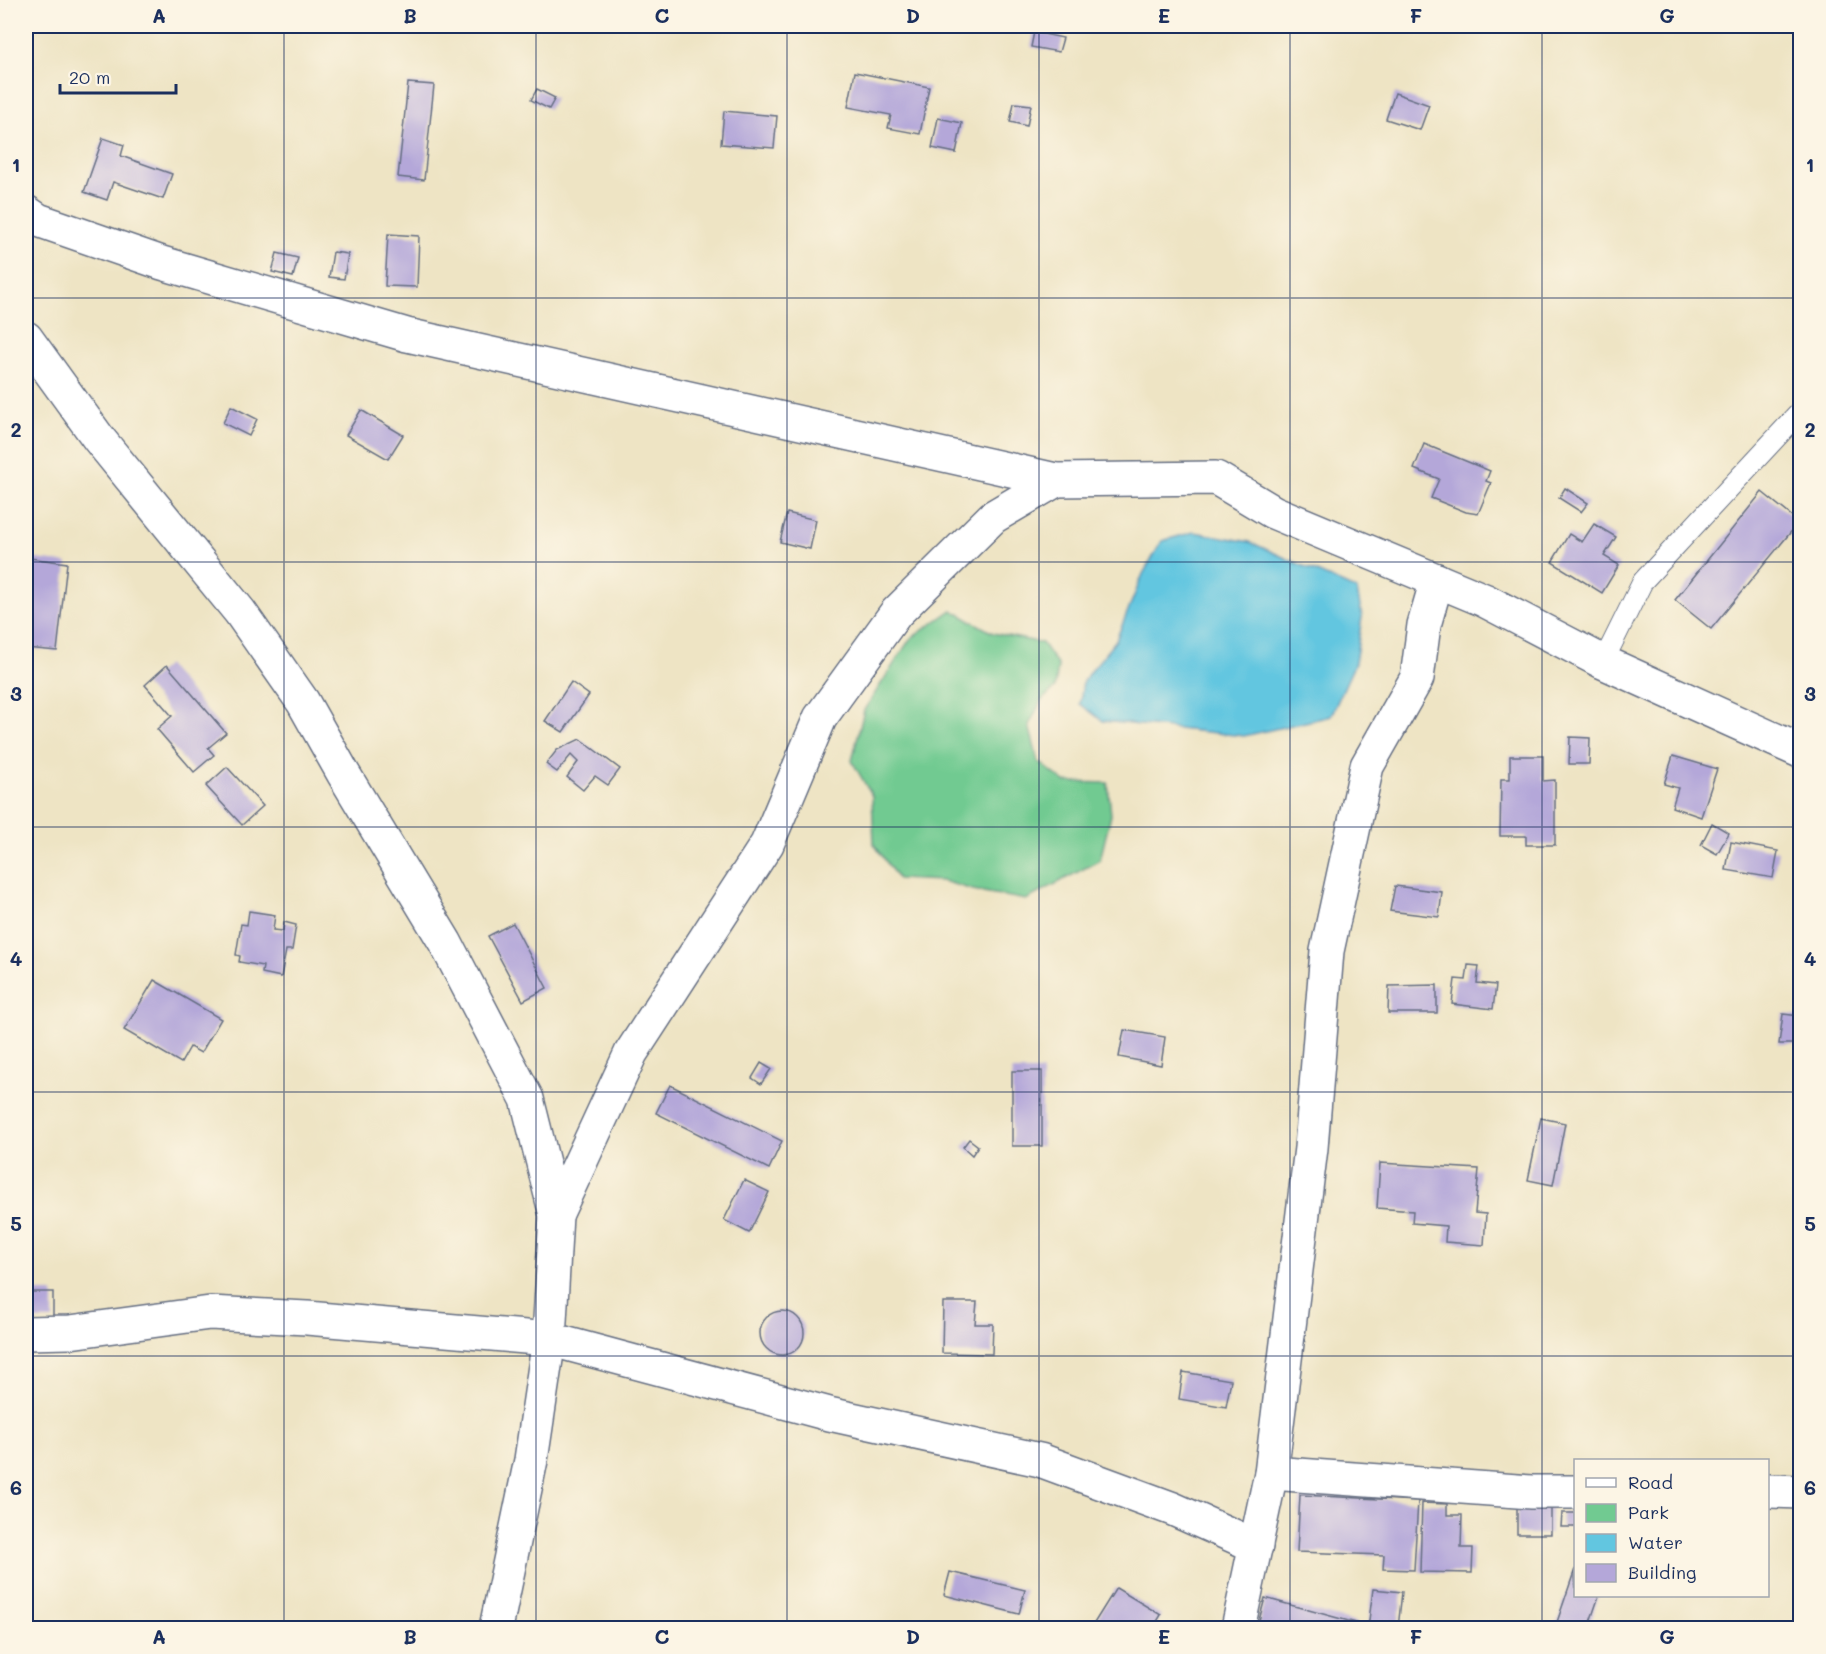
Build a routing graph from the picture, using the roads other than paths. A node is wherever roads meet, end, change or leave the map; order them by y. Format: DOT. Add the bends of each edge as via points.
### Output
graph roads {
  1 [pos="26,213"];
  2 [pos="26,338"];
  3 [pos="1800,412"];
  4 [pos="1056,480"];
  5 [pos="1437,580"];
  6 [pos="1603,662"];
  7 [pos="1800,751"];
  8 [pos="556,1215"];
  9 [pos="26,1332"];
  10 [pos="549,1339"];
  11 [pos="1271,1473"];
  12 [pos="1769,1491"];
  13 [pos="1574,1492"];
  14 [pos="1800,1492"];
  15 [pos="1256,1546"];
  16 [pos="496,1629"];
  17 [pos="1238,1629"];
  1 -- 4 [label="street" via="162,263 407,335"];
  2 -- 8 [label="street" via="99,439 240,612 303,702 445,942 527,1099"];
  3 -- 6 [label="lane" via="1643,581"];
  4 -- 5 [label="street" via="1216,478 1273,512"];
  4 -- 8 [label="street" via="993,517 896,613 820,718 767,844 631,1053"];
  5 -- 6 [label="street" via="1485,600"];
  5 -- 11 [label="street" via="1424,625 1417,678 1367,766 1328,951 1311,1148"];
  6 -- 7 [label="street"];
  8 -- 10 [label="street"];
  9 -- 10 [label="street" via="70,1332 210,1313"];
  10 -- 15 [label="street" via="829,1414 1040,1461 1173,1509"];
  10 -- 16 [label="street" via="531,1460"];
  11 -- 13 [label="street"];
  11 -- 15 [label="street"];
  12 -- 14 [label="street"];
  15 -- 17 [label="street"];
}
